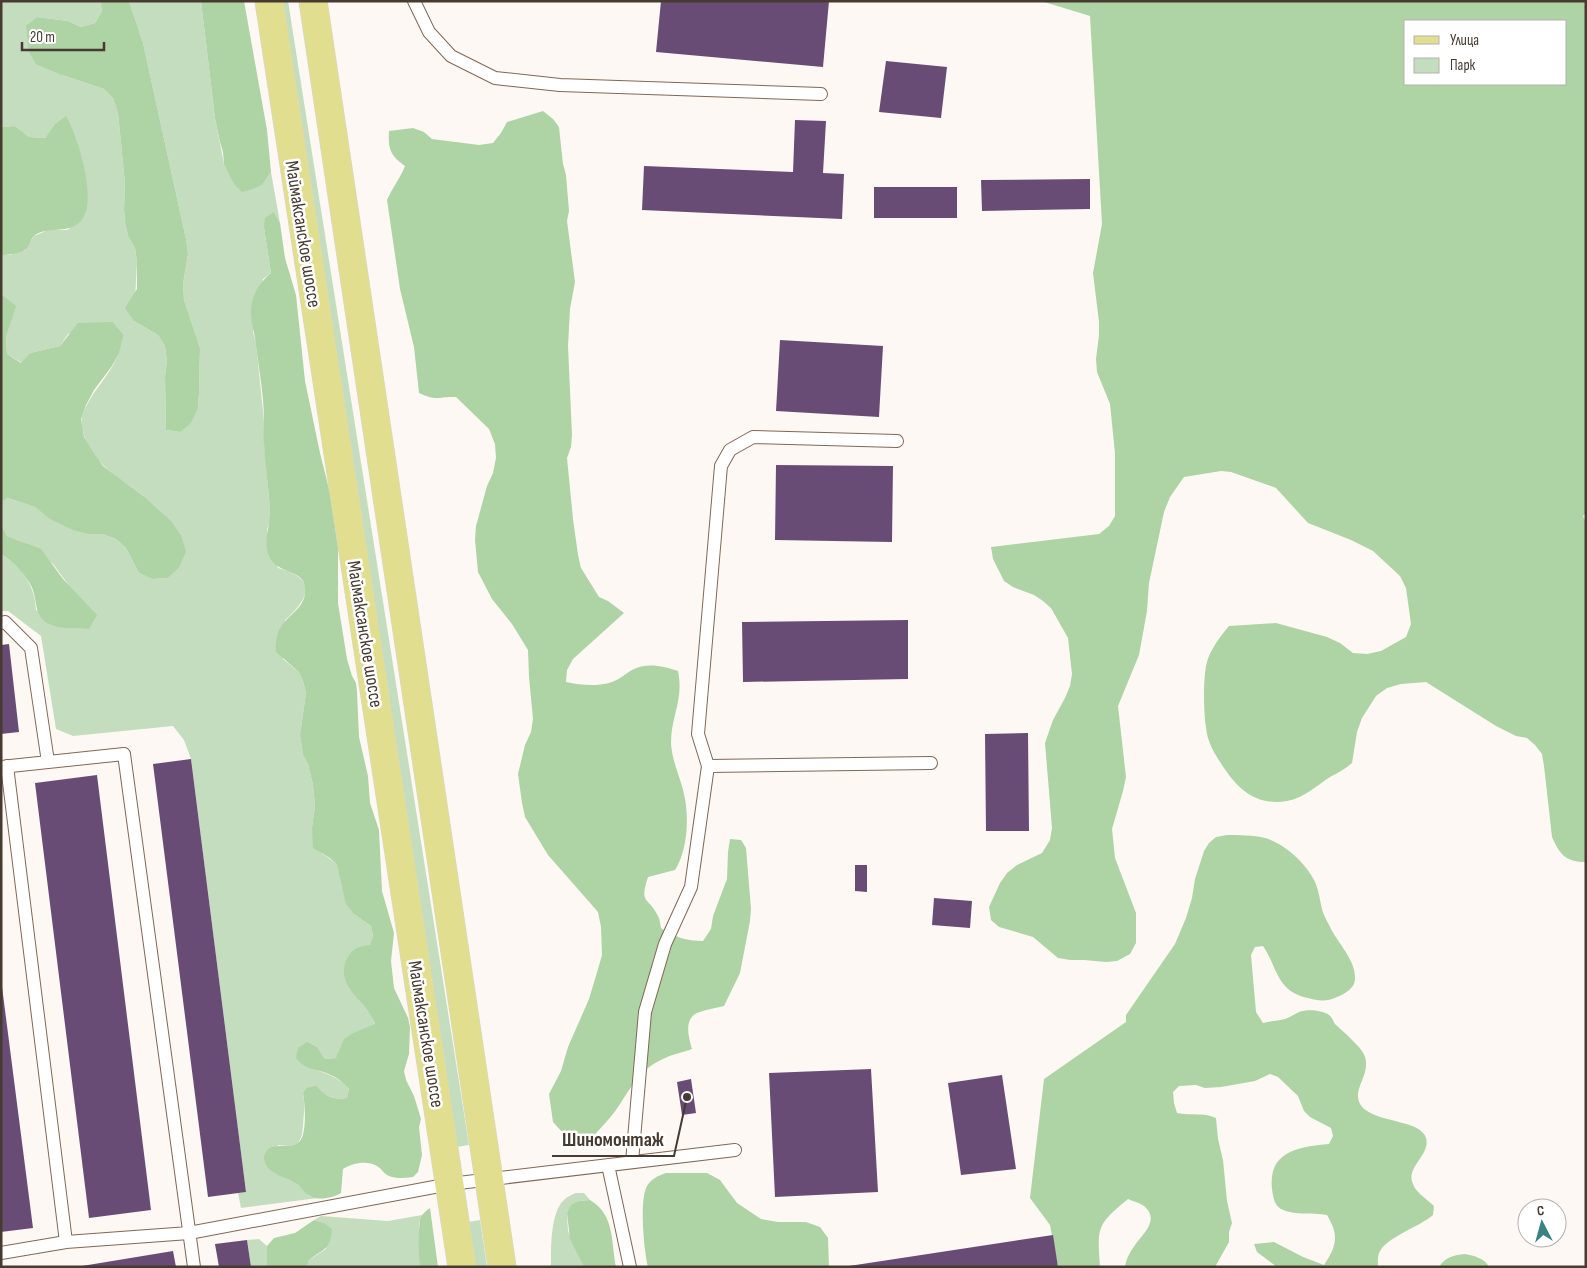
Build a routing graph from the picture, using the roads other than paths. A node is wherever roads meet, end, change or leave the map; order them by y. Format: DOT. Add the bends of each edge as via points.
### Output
graph roads {
  1 [pos="269,1"];
  2 [pos="314,1"];
  3 [pos="414,1"];
  4 [pos="821,94"];
  5 [pos="896,441"];
  6 [pos="1,623"];
  7 [pos="48,762"];
  8 [pos="931,763"];
  9 [pos="4,766"];
  10 [pos="708,766"];
  11 [pos="735,1150"];
  12 [pos="632,1162"];
  13 [pos="608,1165"];
  14 [pos="488,1180"];
  15 [pos="450,1184"];
  16 [pos="189,1233"];
  17 [pos="66,1242"];
  18 [pos="1,1253"];
  19 [pos="194,1267"];
  20 [pos="462,1267"];
  21 [pos="502,1267"];
  22 [pos="630,1267"];
  1 -- 15 [label="main road, Маймаксанское шоссе"];
  2 -- 14 [label="main road, Маймаксанское шоссе"];
  3 -- 4 [label="lane" via="429,32 451,56 494,78 560,86"];
  5 -- 10 [label="lane" via="753,438 730,450 721,466 698,734"];
  6 -- 7 [label="lane" via="5,622 31,648"];
  7 -- 9 [label="lane"];
  7 -- 16 [label="lane" via="124,754"];
  8 -- 10 [label="lane"];
  9 -- 17 [label="lane"];
  10 -- 12 [label="lane" via="691,887 665,944 645,1012"];
  11 -- 12 [label="lane"];
  12 -- 13 [label="lane"];
  13 -- 14 [label="lane"];
  13 -- 22 [label="lane"];
  14 -- 15 [label="lane"];
  14 -- 21 [label="main road, Маймаксанское шоссе"];
  15 -- 16 [label="lane"];
  15 -- 20 [label="main road, Маймаксанское шоссе"];
  16 -- 17 [label="lane"];
  16 -- 19 [label="lane"];
  17 -- 18 [label="lane"];
}
